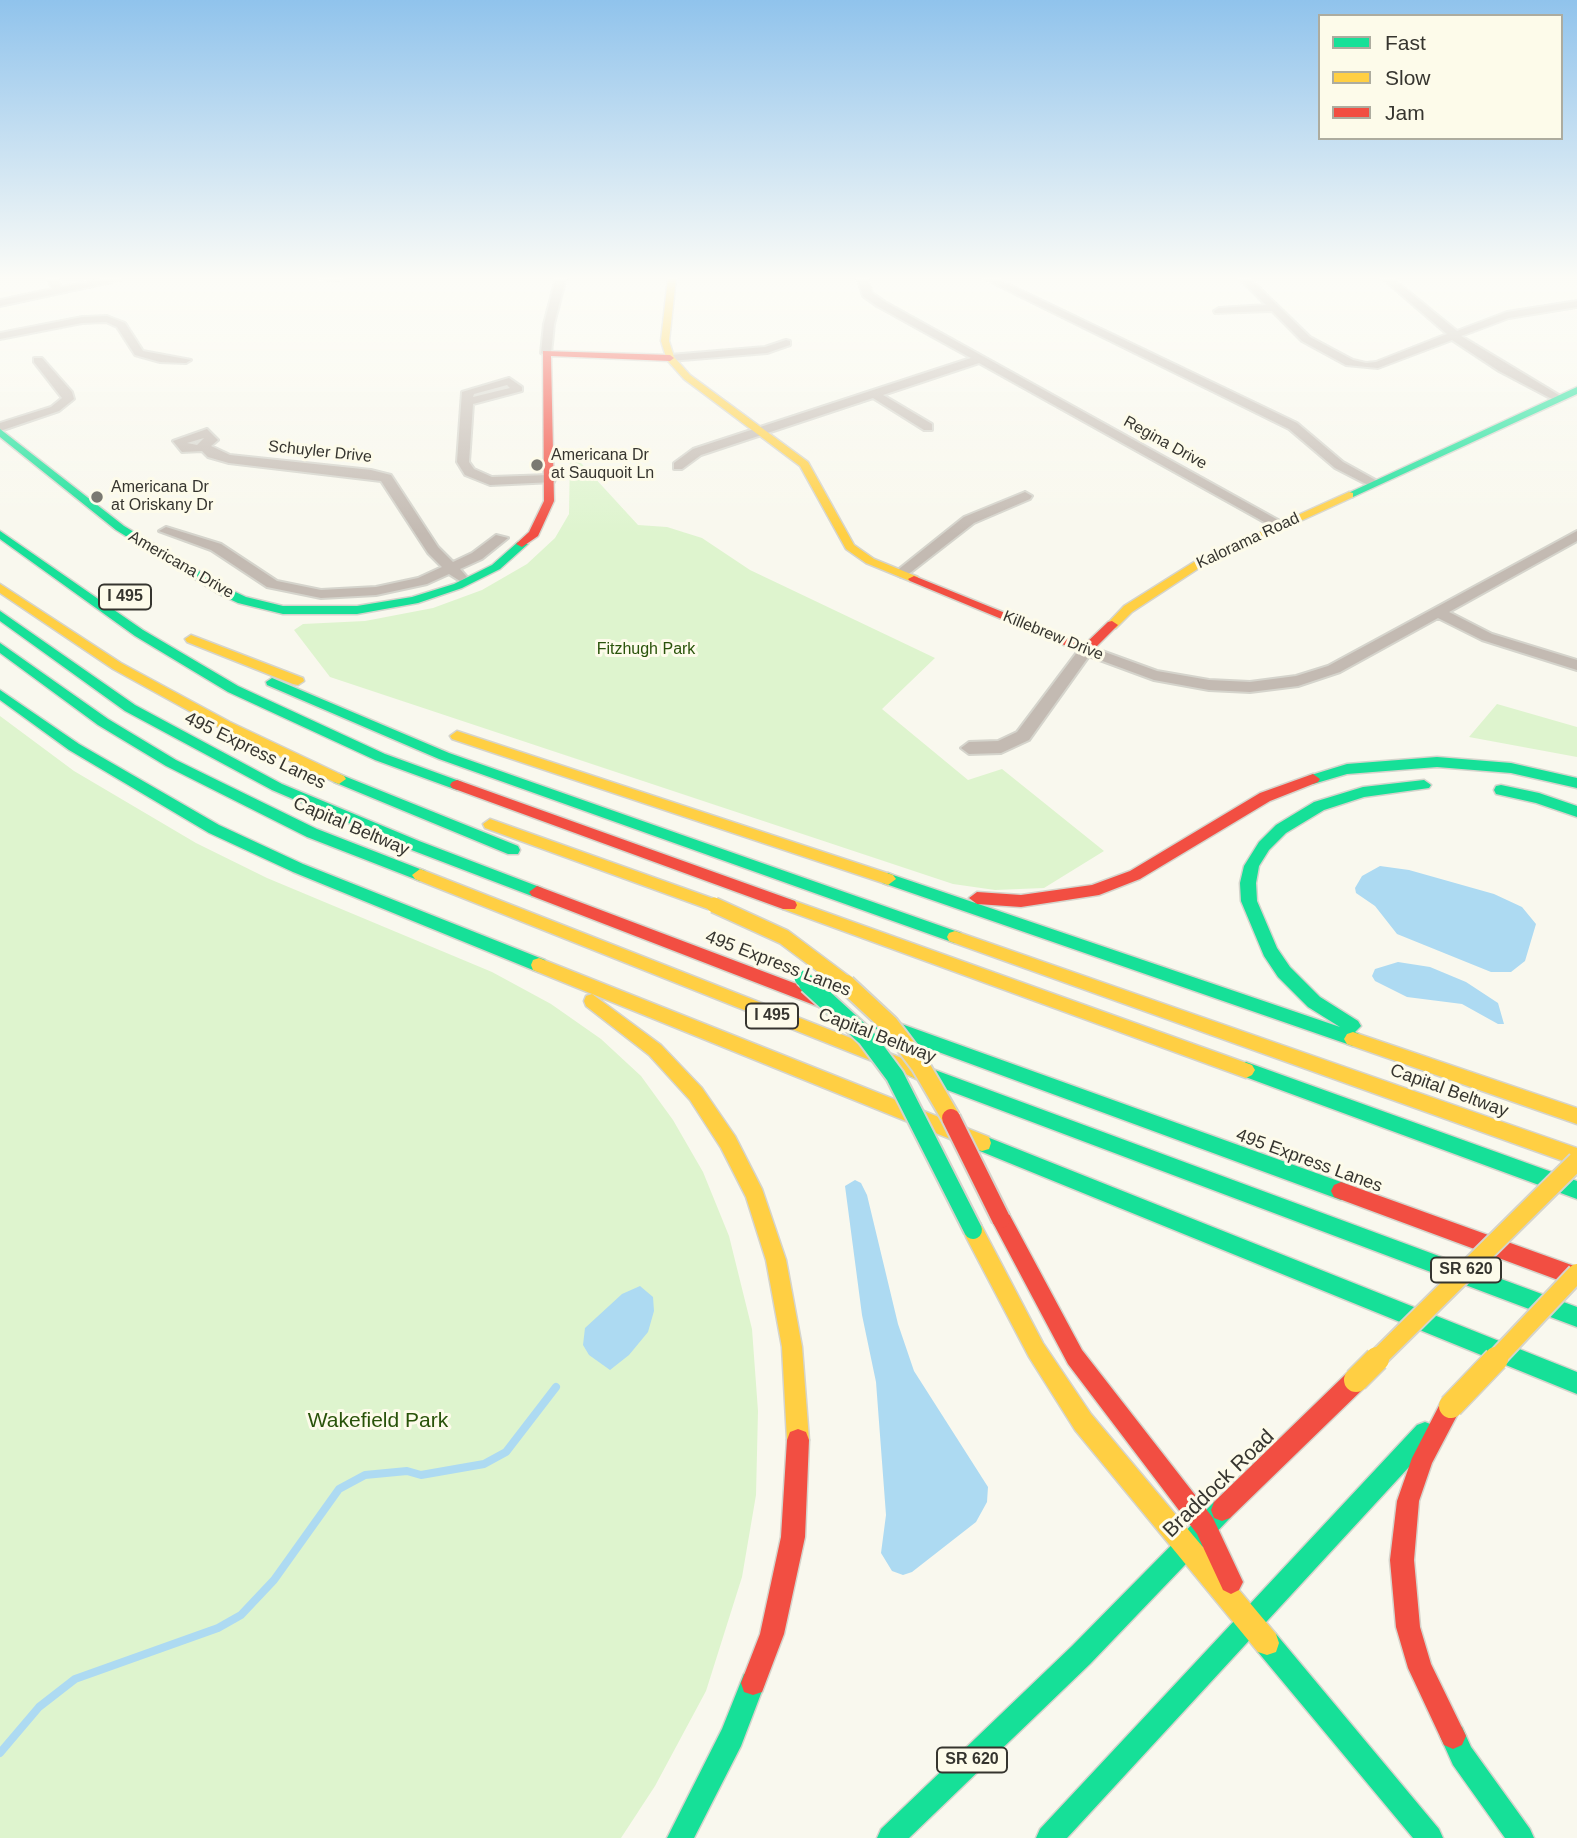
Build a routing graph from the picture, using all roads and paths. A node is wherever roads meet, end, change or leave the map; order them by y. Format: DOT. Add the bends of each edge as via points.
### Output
graph roads {
  1 [pos="41,364"];
  2 [pos="546,364"];
  3 [pos="675,364"];
  4 [pos="966,364"];
  5 [pos="989,364"];
  6 [pos="1165,364"];
  7 [pos="1354,364"];
  8 [pos="1381,364"];
  9 [pos="1495,364"];
  10 [pos="1577,390"];
  11 [pos="874,394"];
  12 [pos="1556,397"];
  13 [pos="467,402"];
  14 [pos="928,427"];
  15 [pos="0,430"];
  16 [pos="761,431"];
  17 [pos="205,447"];
  18 [pos="678,466"];
  19 [pos="549,479"];
  20 [pos="1373,482"];
  21 [pos="1025,496"];
  22 [pos="1280,525"];
  23 [pos="166,531"];
  24 [pos="0,534"];
  25 [pos="1577,536"];
  26 [pos="501,538"];
  27 [pos="0,553"];
  28 [pos="15,565"];
  29 [pos="452,569"];
  30 [pos="901,573"];
  31 [pos="466,582"];
  32 [pos="0,588"];
  33 [pos="1438,612"];
  34 [pos="0,615"];
  35 [pos="0,648"];
  36 [pos="1086,650"];
  37 [pos="149,664"];
  38 [pos="1577,665"];
  39 [pos="0,694"];
  40 [pos="222,704"];
  41 [pos="378,709"];
  42 [pos="246,716"];
  43 [pos="442,730"];
  44 [pos="969,748"];
  45 [pos="1577,783"];
  46 [pos="1439,784"];
  47 [pos="1481,787"];
  48 [pos="1577,812"];
  49 [pos="527,856"];
  50 [pos="877,876"];
  51 [pos="477,941"];
  52 [pos="785,966"];
  53 [pos="1446,1072"];
  54 [pos="1577,1116"];
  55 [pos="1577,1159"];
  56 [pos="1577,1191"];
  57 [pos="1577,1275"];
  58 [pos="1577,1317"];
  59 [pos="1577,1382"];
  60 [pos="1451,1406"];
  61 [pos="1205,1526"];
  62 [pos="1185,1546"];
  63 [pos="1249,1619"];
  64 [pos="678,1838"];
  65 [pos="890,1838"];
  66 [pos="1049,1838"];
  67 [pos="1430,1838"];
  68 [pos="1521,1838"];
  1 -- 15 [label="street" via="68,394 68,400"];
  2 -- 19 [label="main road, Americana Drive"];
  3 -- 16 [label="main road, Killebrew Drive"];
  4 -- 11 [label="street"];
  5 -- 22 [label="street, Regina Drive"];
  6 -- 20 [label="street" via="1293,426 1329,457"];
  7 -- 8 [label="street"];
  9 -- 12 [label="street"];
  10 -- 12 [label="main road, Kalorama Road"];
  11 -- 14 [label="street"];
  11 -- 16 [label="street"];
  12 -- 20 [label="main road, Kalorama Road"];
  13 -- 19 [label="street" via="464,462 469,472 490,481"];
  15 -- 31 [label="main road, Americana Drive" via="120,528 242,600 307,612 357,610 414,600"];
  16 -- 18 [label="street" via="697,452"];
  16 -- 30 [label="main road, Killebrew Drive" via="804,464 850,547"];
  17 -- 29 [label="street, Schuyler Drive" via="229,459 386,478 433,550"];
  19 -- 31 [label="main road, Americana Drive" via="547,511 534,534 509,558"];
  20 -- 22 [label="main road, Kalorama Road"];
  21 -- 30 [label="street" via="969,520"];
  22 -- 36 [label="main road, Kalorama Road" via="1152,591"];
  23 -- 29 [label="street" via="216,547 259,577 303,592 376,591"];
  24 -- 56 [label="main road, I 495" via="181,659 242,694 380,757"];
  25 -- 33 [label="street, Killebrew Drive"];
  26 -- 29 [label="street"];
  27 -- 28 [label="main road"];
  29 -- 31 [label="street, Schuyler Drive"];
  30 -- 36 [label="main road, Killebrew Drive"];
  32 -- 49 [label="main road" via="117,666 225,725 307,766"];
  33 -- 36 [label="street, Killebrew Drive" via="1334,669 1275,685 1226,687 1180,681"];
  33 -- 38 [label="street" via="1486,637"];
  34 -- 57 [label="main road, 495 Express Lanes / I 495" via="130,708 228,762 341,815 992,1065"];
  35 -- 58 [label="main road, Capital Beltway / I 495" via="103,722 171,763 312,833 1000,1104"];
  36 -- 44 [label="street, Kalorama Road" via="1023,736 1001,747"];
  37 -- 40 [label="main road"];
  39 -- 51 [label="main road" via="74,747 214,829"];
  41 -- 55 [label="main road, Capital Beltway" via="186,636 272,682 444,756"];
  42 -- 61 [label="main road, bridge" via="443,806 714,905 784,937 858,993 889,1024 939,1096 1075,1357"];
  43 -- 50 [label="main road"];
  45 -- 50 [label="main road" via="1511,768 1437,762 1347,769 1265,797 1135,875 1094,891 1058,898 967,898"];
  46 -- 53 [label="main road" via="1385,788 1319,806 1281,829 1264,846 1248,883 1261,936 1295,985 1356,1029"];
  47 -- 48 [label="main road" via="1539,798"];
  50 -- 53 [label="main road"];
  51 -- 59 [label="main road"];
  51 -- 64 [label="main road" via="566,984 655,1049 696,1094 728,1142 755,1195 776,1260 792,1347 798,1436 793,1537 772,1634 732,1737"];
  52 -- 62 [label="main road, bridge" via="838,1008 895,1076 1023,1328 1066,1399"];
  53 -- 54 [label="main road"];
  55 -- 61 [label="main road, Braddock Road / SR 620, bridge"];
  57 -- 60 [label="main road, bridge"];
  60 -- 63 [label="main road"];
  60 -- 68 [label="main road" via="1423,1458 1408,1501 1402,1560 1408,1627 1420,1668 1450,1735"];
  61 -- 62 [label="main road, Braddock Road / SR 620"];
  61 -- 63 [label="main road"];
  62 -- 63 [label="main road"];
  62 -- 65 [label="main road, Braddock Road / SR 620" via="1081,1656"];
  63 -- 66 [label="main road"];
  63 -- 67 [label="main road"];
}
